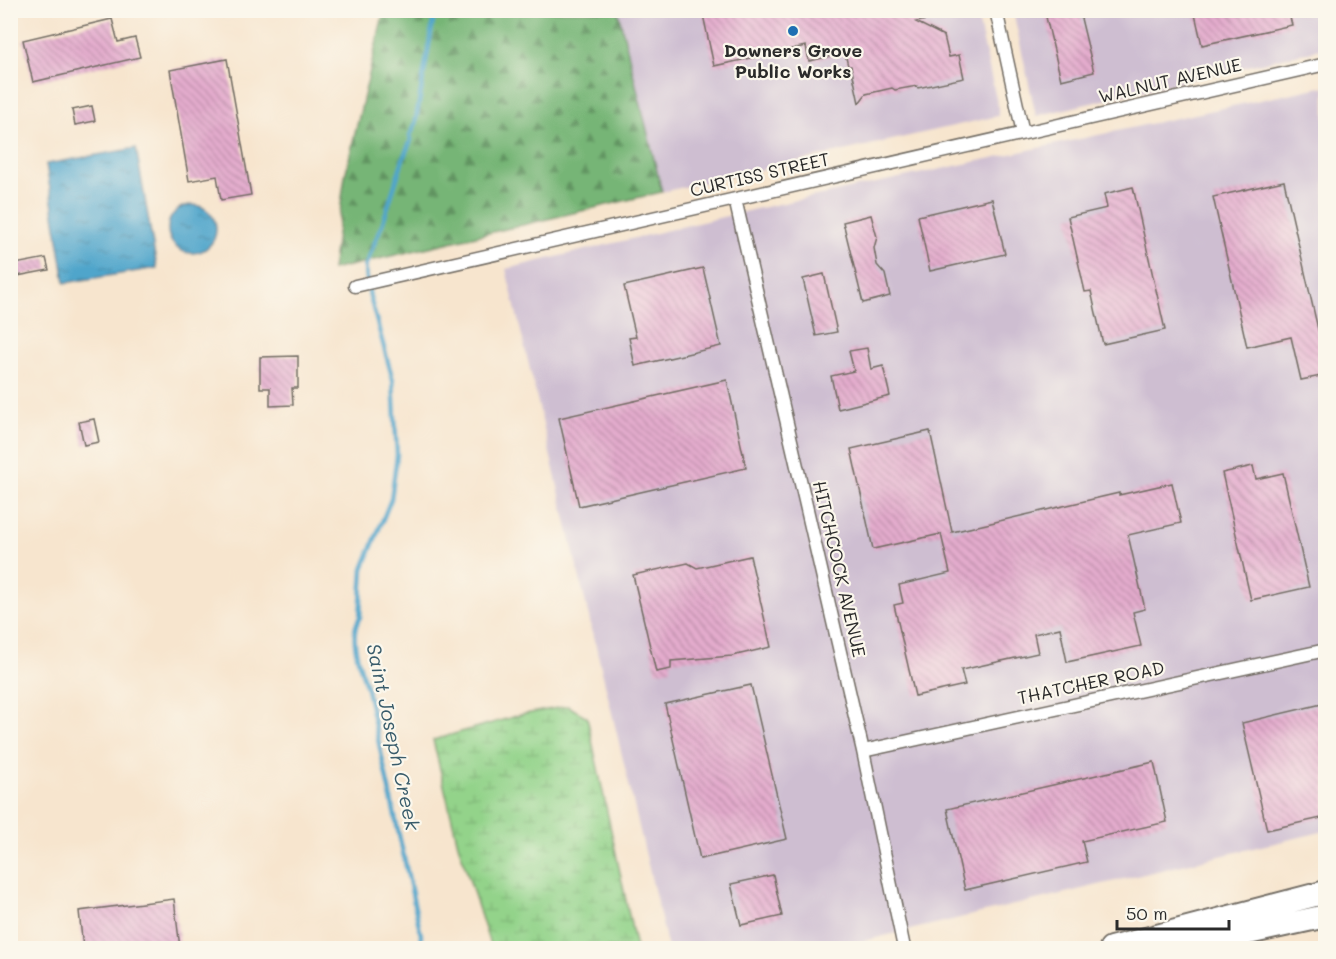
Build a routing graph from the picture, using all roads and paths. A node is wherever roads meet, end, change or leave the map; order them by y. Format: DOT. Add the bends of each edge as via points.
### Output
graph roads {
  1 [pos="996,10"];
  2 [pos="1326,64"];
  3 [pos="1023,134"];
  4 [pos="735,199"];
  5 [pos="355,286"];
  6 [pos="1326,650"];
  7 [pos="863,751"];
  8 [pos="1326,892"];
  9 [pos="1326,916"];
  10 [pos="904,948"];
  11 [pos="1111,948"];
  12 [pos="1180,948"];
  1 -- 3 [label="street"];
  2 -- 3 [label="street, WALNUT AVENUE"];
  3 -- 4 [label="street, CURTISS STREET"];
  4 -- 5 [label="street, CURTISS STREET"];
  4 -- 7 [label="street, HITCHCOCK AVENUE"];
  6 -- 7 [label="street, THATCHER ROAD"];
  7 -- 10 [label="street, HITCHCOCK AVENUE"];
  8 -- 11 [label="highway"];
  9 -- 12 [label="highway"];
}
